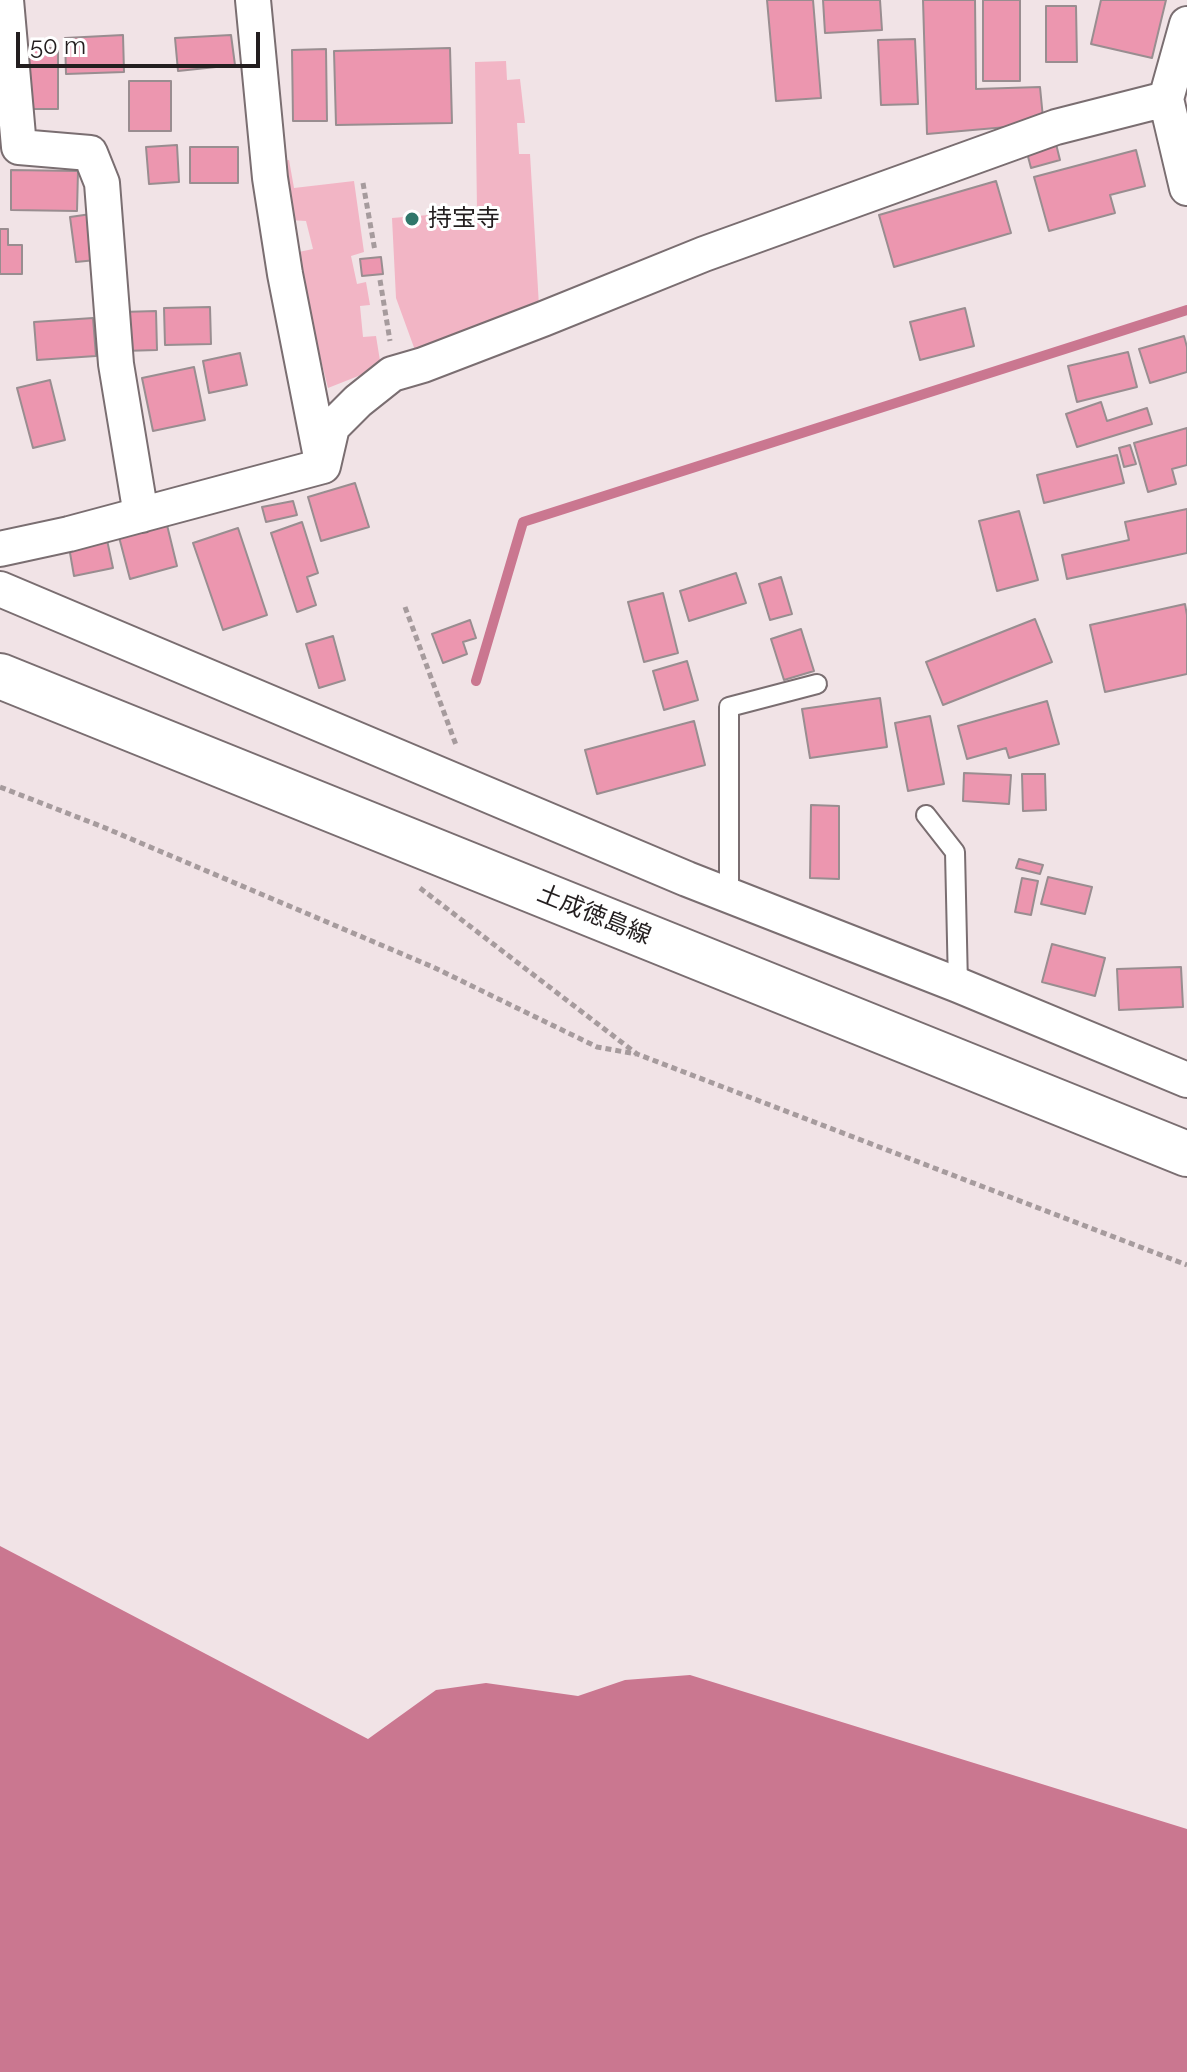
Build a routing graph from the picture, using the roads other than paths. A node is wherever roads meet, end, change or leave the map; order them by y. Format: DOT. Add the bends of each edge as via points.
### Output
graph roads {
  1 [pos="6,0"];
  2 [pos="253,0"];
  3 [pos="1187,24"];
  4 [pos="1166,99"];
  5 [pos="1187,188"];
  6 [pos="323,466"];
  7 [pos="141,515"];
  8 [pos="0,549"];
  9 [pos="0,589"];
  10 [pos="0,676"];
  11 [pos="817,684"];
  12 [pos="926,815"];
  13 [pos="729,895"];
  14 [pos="958,985"];
  15 [pos="1187,1080"];
  16 [pos="1187,1154"];
  1 -- 7 [label="street" via="19,147 90,153 102,183 116,364"];
  2 -- 6 [label="street" via="270,178"];
  3 -- 4 [label="street"];
  4 -- 5 [label="street"];
  4 -- 6 [label="street" via="1056,127 392,374 332,427"];
  6 -- 7 [label="street"];
  7 -- 8 [label="street"];
  9 -- 13 [label="street"];
  10 -- 16 [label="main road, 土成徳島線"];
  11 -- 13 [label="lane" via="729,707"];
  12 -- 14 [label="lane" via="955,852"];
  13 -- 14 [label="street"];
  14 -- 15 [label="street"];
}
